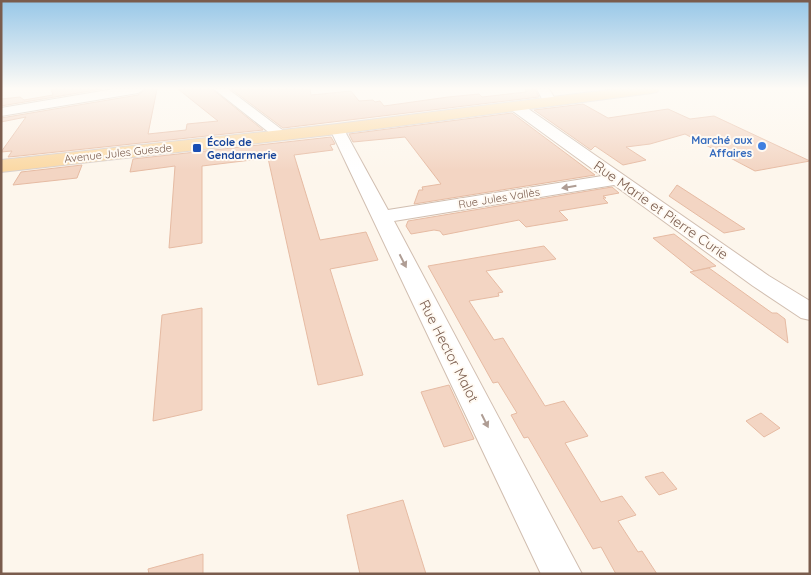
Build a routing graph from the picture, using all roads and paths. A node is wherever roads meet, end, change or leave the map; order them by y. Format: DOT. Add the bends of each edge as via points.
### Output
graph roads {
  1 [pos="256,116"];
  2 [pos="439,116"];
  3 [pos="529,116"];
  4 [pos="337,129"];
  5 [pos="281,135"];
  6 [pos="1,166"];
  7 [pos="617,179"];
  8 [pos="382,217"];
  9 [pos="810,312"];
  10 [pos="562,574"];
  1 -- 5 [label="street"];
  2 -- 4 [label="main road, Avenue Jules Guesde"];
  3 -- 7 [label="street, Rue Marie et Pierre Curie"];
  4 -- 5 [label="main road, Avenue Jules Guesde"];
  4 -- 8 [label="street, Rue Hector Malot"];
  5 -- 6 [label="main road, Avenue Jules Guesde"];
  7 -- 8 [label="street, Rue Jules Vallès, one-way"];
  7 -- 9 [label="street, Rue Marie et Pierre Curie"];
  8 -- 10 [label="street, Rue Hector Malot, one-way"];
}
